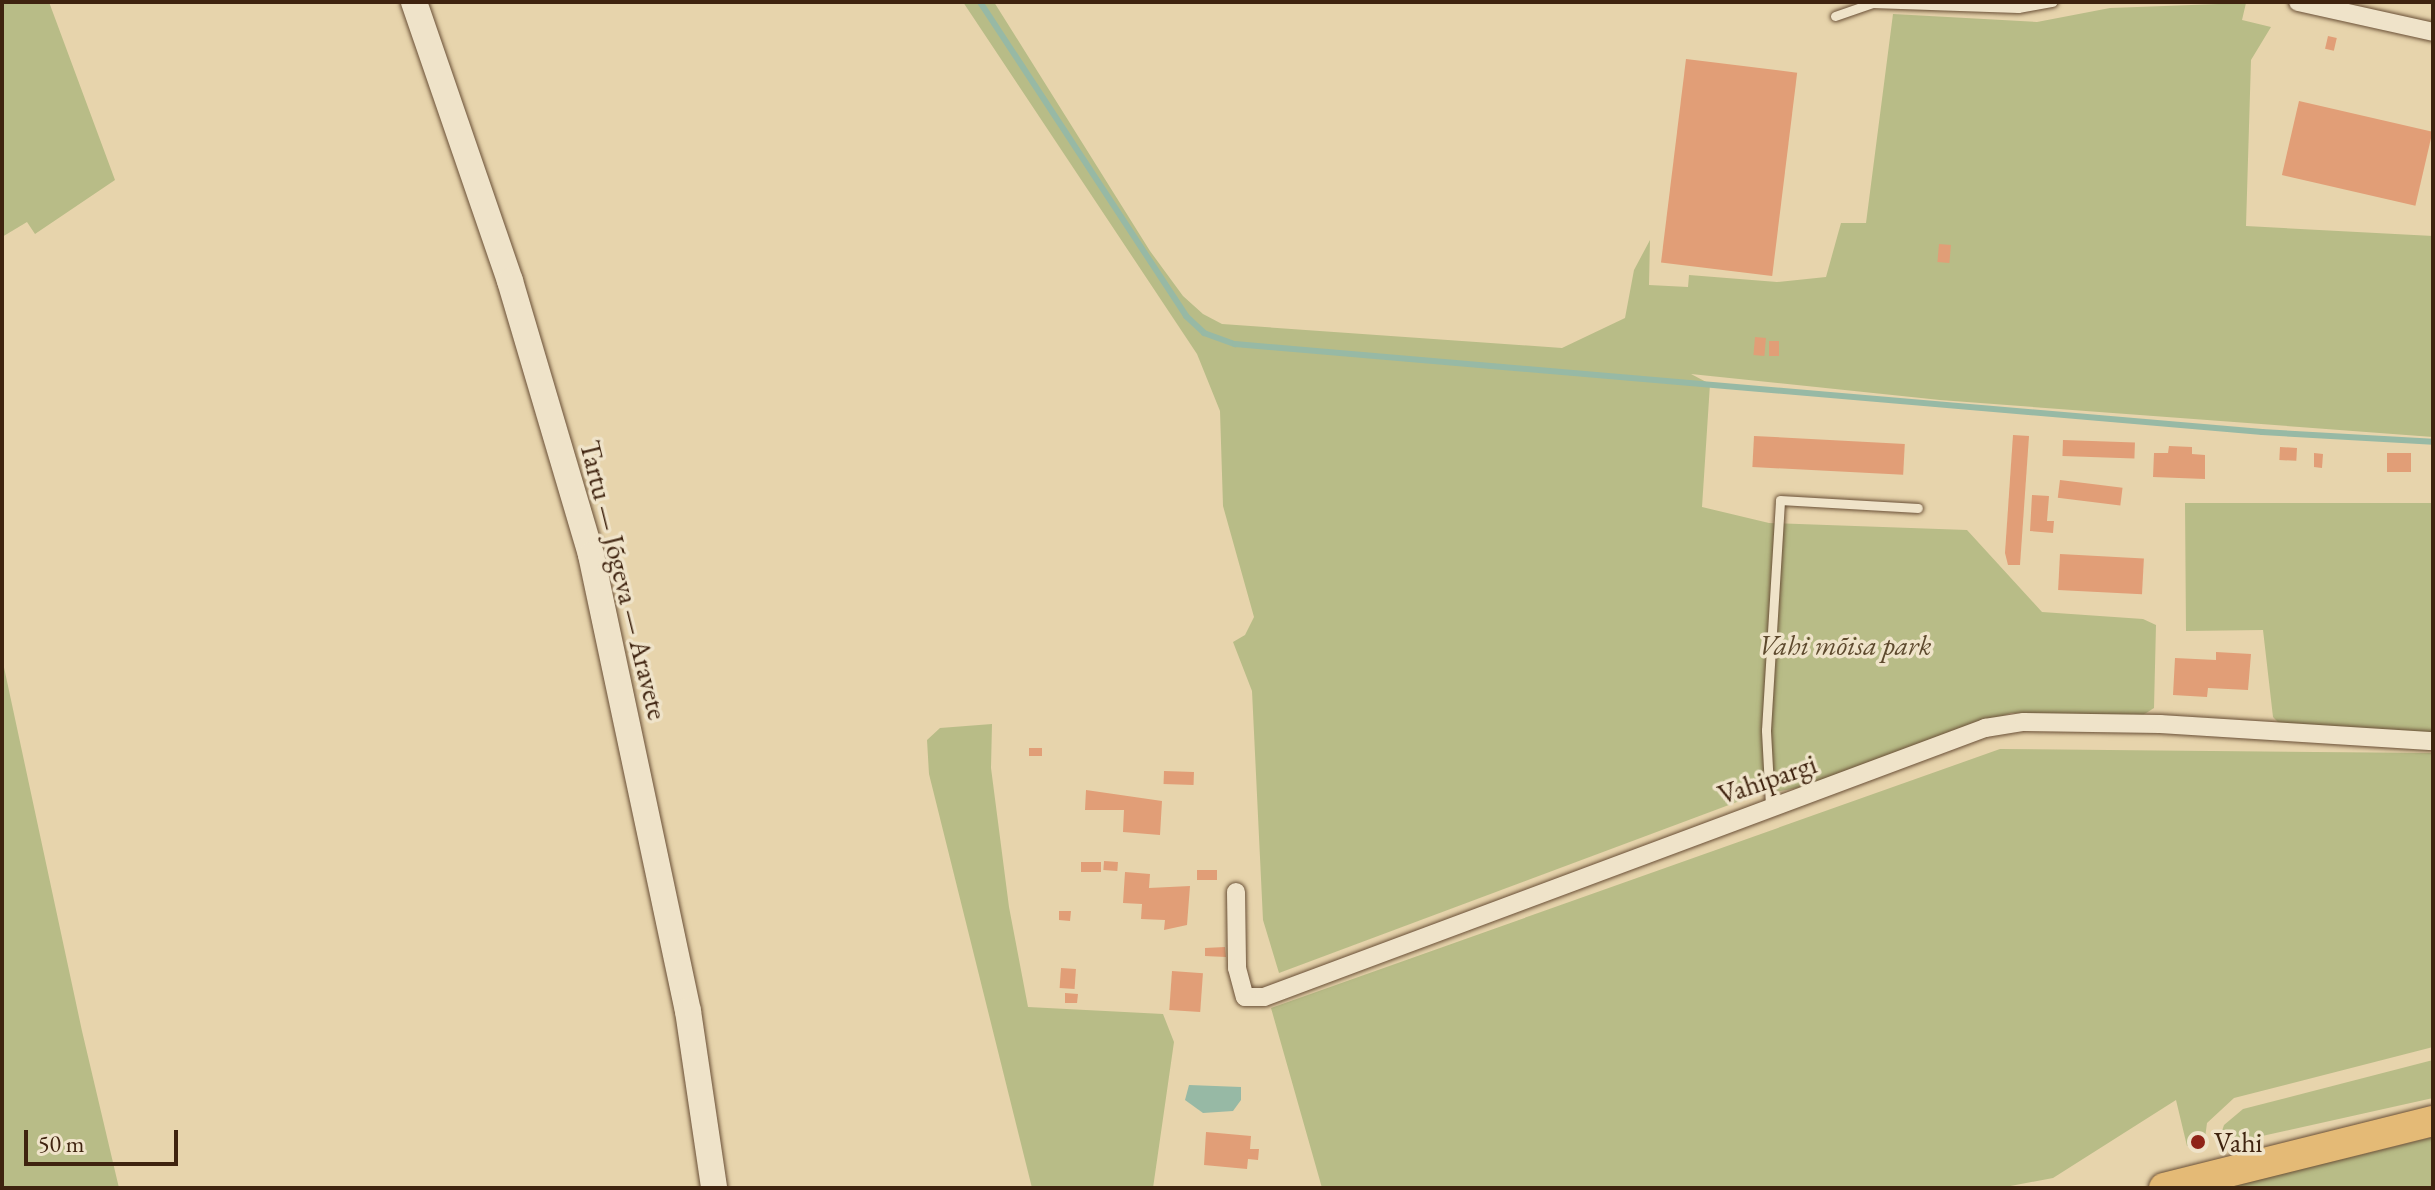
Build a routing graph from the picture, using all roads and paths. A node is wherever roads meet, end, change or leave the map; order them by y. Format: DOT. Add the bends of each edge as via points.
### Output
graph roads {
  1 [pos="414,2"];
  2 [pos="2052,2"];
  3 [pos="2298,2"];
  4 [pos="1835,16"];
  5 [pos="2433,32"];
  6 [pos="1918,508"];
  7 [pos="2433,741"];
  8 [pos="1770,805"];
  9 [pos="1236,892"];
  10 [pos="2424,1121"];
  11 [pos="714,1188"];
  12 [pos="2164,1188"];
  1 -- 11 [label="main road, Tartu — Jõgeva — Aravete" via="510,281 591,555 688,1011"];
  2 -- 4 [label="lane" via="2018,8 1872,3"];
  3 -- 5 [label="street"];
  6 -- 8 [label="lane" via="1780,500 1766,730"];
  7 -- 8 [label="street, Vahipargi" via="2160,724 2024,722 1985,728"];
  8 -- 9 [label="street, Vahipargi" via="1264,997 1245,997 1237,968"];
  10 -- 12 [label="highway"];
}
